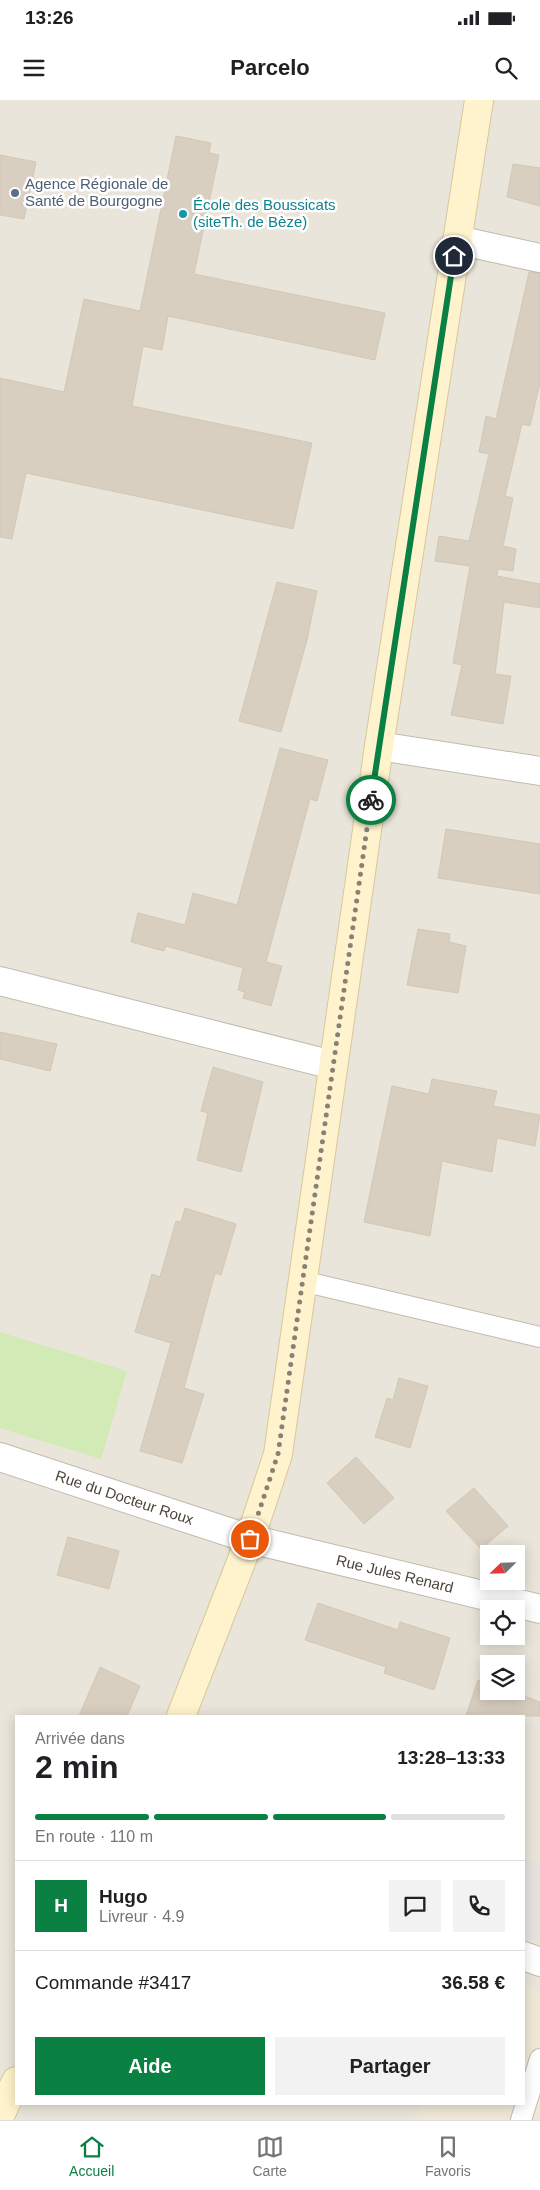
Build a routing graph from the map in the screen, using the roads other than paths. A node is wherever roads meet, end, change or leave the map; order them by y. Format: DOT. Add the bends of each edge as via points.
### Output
graph roads {
  1 [pos="479,100"];
  2 [pos="457,240"];
  3 [pos="540,258"];
  4 [pos="379,746"];
  5 [pos="540,771"];
  6 [pos="0,981"];
  7 [pos="333,1065"];
  8 [pos="302,1282"];
  9 [pos="540,1337"];
  10 [pos="0,1456"];
  11 [pos="250,1539"];
  12 [pos="540,1610"];
  13 [pos="181,1715"];
  14 [pos="525,1956"];
  15 [pos="540,1962"];
  16 [pos="540,2059"];
  17 [pos="15,2083"];
  18 [pos="1,2111"];
  19 [pos="521,2120"];
  1 -- 2 [label="street"];
  2 -- 3 [label="street"];
  2 -- 4 [label="street"];
  4 -- 5 [label="street"];
  4 -- 7 [label="street"];
  6 -- 7 [label="street"];
  7 -- 8 [label="street"];
  8 -- 9 [label="lane"];
  8 -- 11 [label="street" via="278,1454"];
  10 -- 11 [label="street, Rue du Docteur Roux"];
  11 -- 12 [label="street, Rue Jules Renard"];
  11 -- 13 [label="street"];
  14 -- 15 [label="street"];
  16 -- 19 [label="lane"];
  17 -- 18 [label="street"];
}
